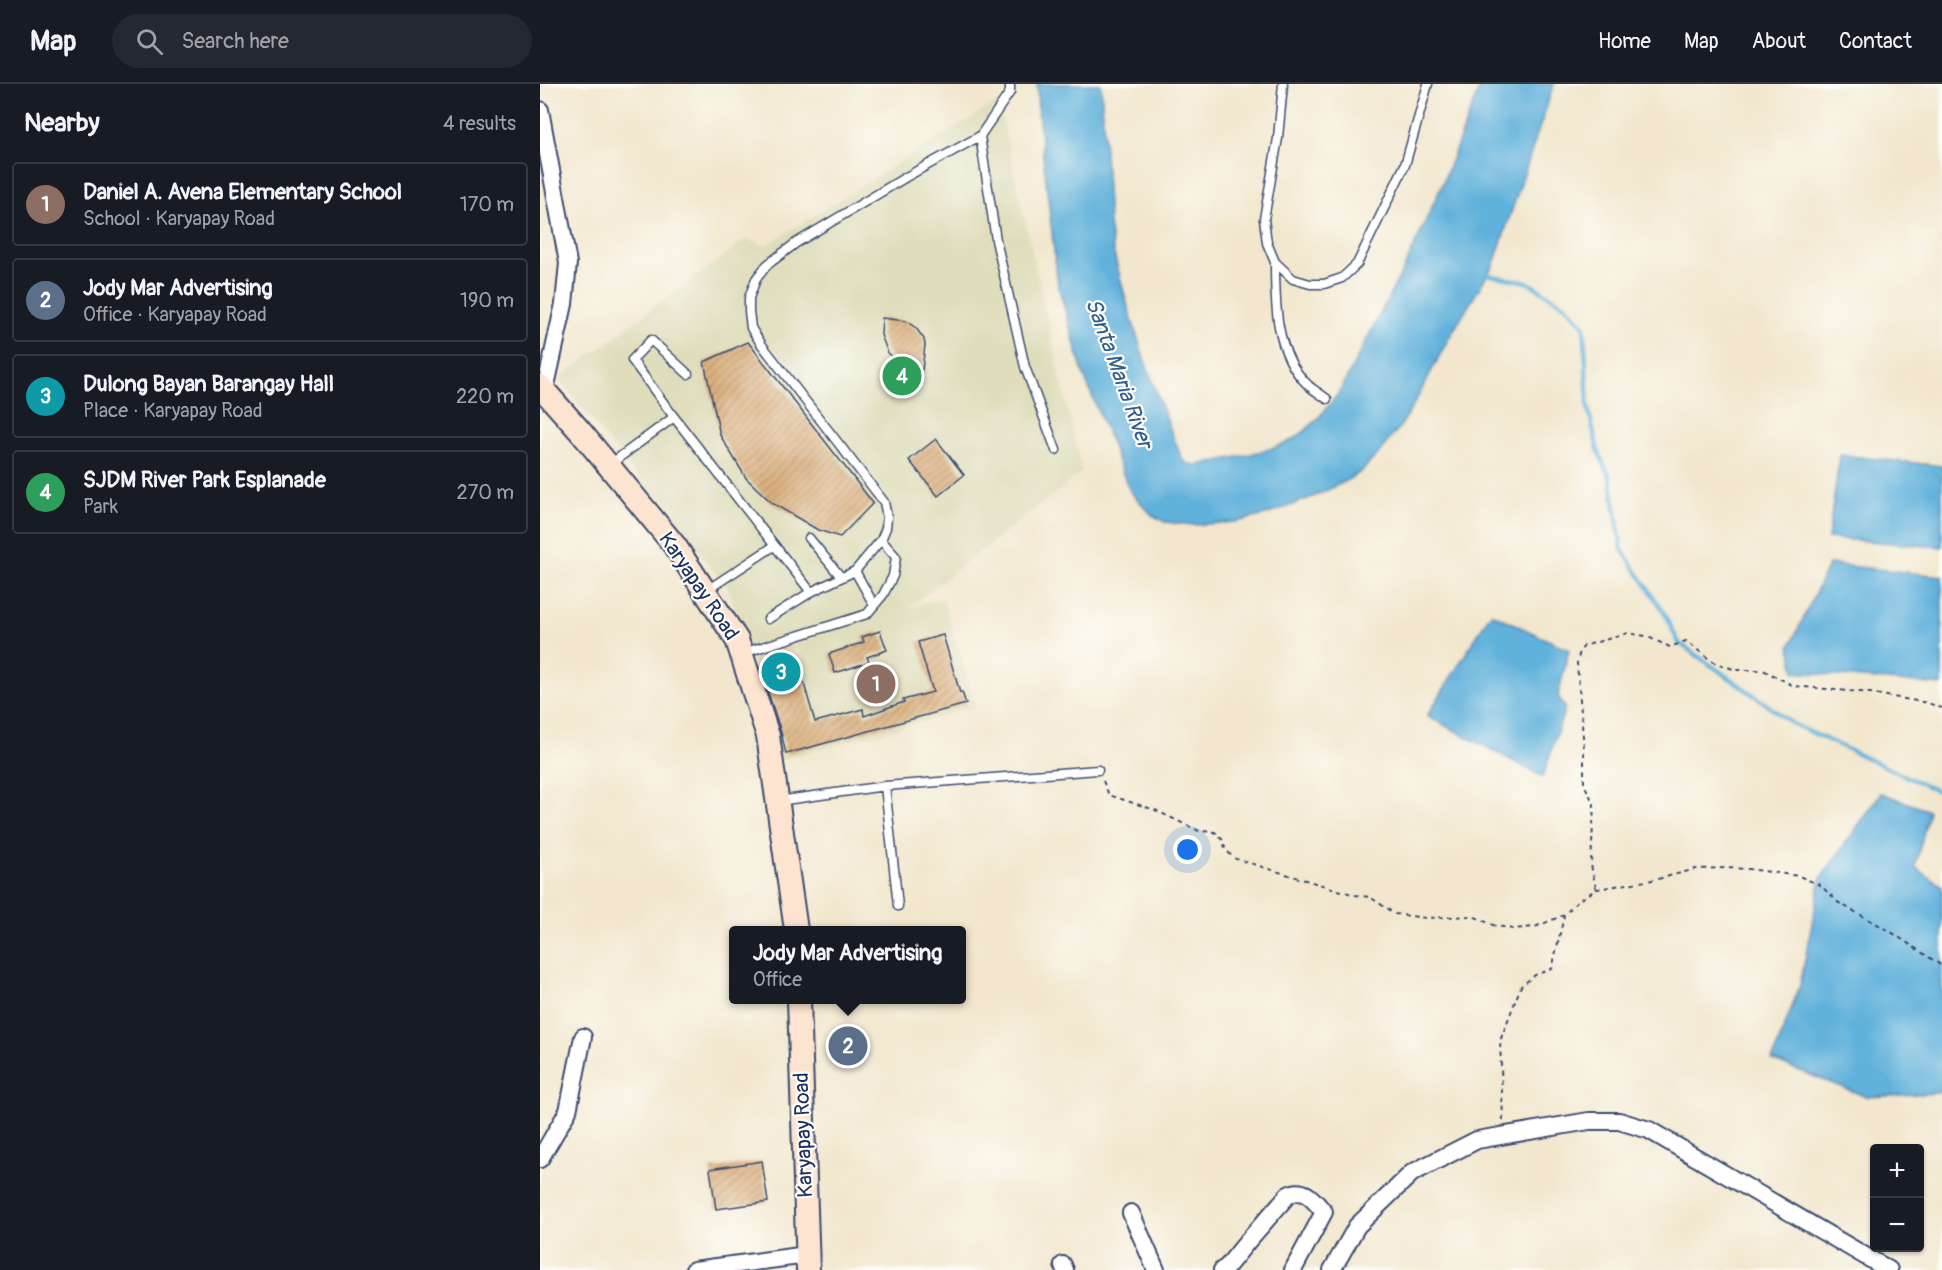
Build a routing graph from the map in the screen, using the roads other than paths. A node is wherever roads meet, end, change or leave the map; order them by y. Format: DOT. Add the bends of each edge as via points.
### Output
graph roads {
  1 [pos="1010,84"];
  2 [pos="1283,84"];
  3 [pos="1428,84"];
  4 [pos="540,110"];
  5 [pos="980,136"];
  6 [pos="1275,262"];
  7 [pos="688,374"];
  8 [pos="542,388"];
  9 [pos="1327,399"];
  10 [pos="674,417"];
  11 [pos="1056,450"];
  12 [pos="609,465"];
  13 [pos="809,538"];
  14 [pos="881,540"];
  15 [pos="774,546"];
  16 [pos="855,571"];
  17 [pos="841,577"];
  18 [pos="705,591"];
  19 [pos="811,592"];
  20 [pos="874,605"];
  21 [pos="768,619"];
  22 [pos="741,654"];
  23 [pos="1098,770"];
  24 [pos="885,786"];
  25 [pos="777,801"];
  26 [pos="898,906"];
  27 [pos="795,926"];
  28 [pos="799,1004"];
  29 [pos="583,1037"];
  30 [pos="540,1159"];
  31 [pos="1131,1213"];
  32 [pos="808,1262"];
  33 [pos="694,1270"];
  34 [pos="1156,1270"];
  35 [pos="1222,1270"];
  36 [pos="1293,1270"];
  37 [pos="1332,1270"];
  38 [pos="1889,1270"];
  1 -- 5 [label="lane" via="1010,92"];
  2 -- 6 [label="lane" via="1264,219 1267,243"];
  3 -- 6 [label="lane" via="1405,165 1357,264 1342,278 1310,284 1293,279"];
  4 -- 8 [label="street" via="568,263 564,304"];
  5 -- 11 [label="lane" via="996,240 1025,367"];
  5 -- 14 [label="lane" via="795,243 767,265 749,298 751,328 884,502 887,517"];
  6 -- 9 [label="lane" via="1276,321 1292,364 1308,385"];
  7 -- 10 [label="lane" via="651,340 632,360"];
  8 -- 12 [label="main road, Karyapay Road"];
  10 -- 12 [label="lane"];
  10 -- 15 [label="lane"];
  12 -- 18 [label="main road, Karyapay Road" via="675,546"];
  13 -- 17 [label="lane"];
  14 -- 16 [label="lane"];
  14 -- 20 [label="lane" via="896,557 893,576"];
  15 -- 18 [label="lane"];
  15 -- 19 [label="lane"];
  16 -- 17 [label="lane"];
  16 -- 20 [label="lane"];
  17 -- 19 [label="lane"];
  18 -- 22 [label="main road, Karyapay Road" via="737,640"];
  19 -- 21 [label="lane"];
  20 -- 22 [label="lane" via="867,614"];
  22 -- 25 [label="main road, Karyapay Road" via="768,736"];
  23 -- 24 [label="lane"];
  24 -- 25 [label="lane"];
  24 -- 26 [label="lane"];
  25 -- 27 [label="main road, Karyapay Road"];
  28 -- 32 [label="main road, Karyapay Road"];
  29 -- 30 [label="street" via="568,1111"];
  31 -- 34 [label="street"];
  32 -- 33 [label="street"];
  35 -- 36 [label="street" via="1288,1195 1301,1191 1324,1212"];
  37 -- 38 [label="street" via="1357,1226 1412,1173 1478,1140 1589,1121 1619,1121 1649,1130"];
}
